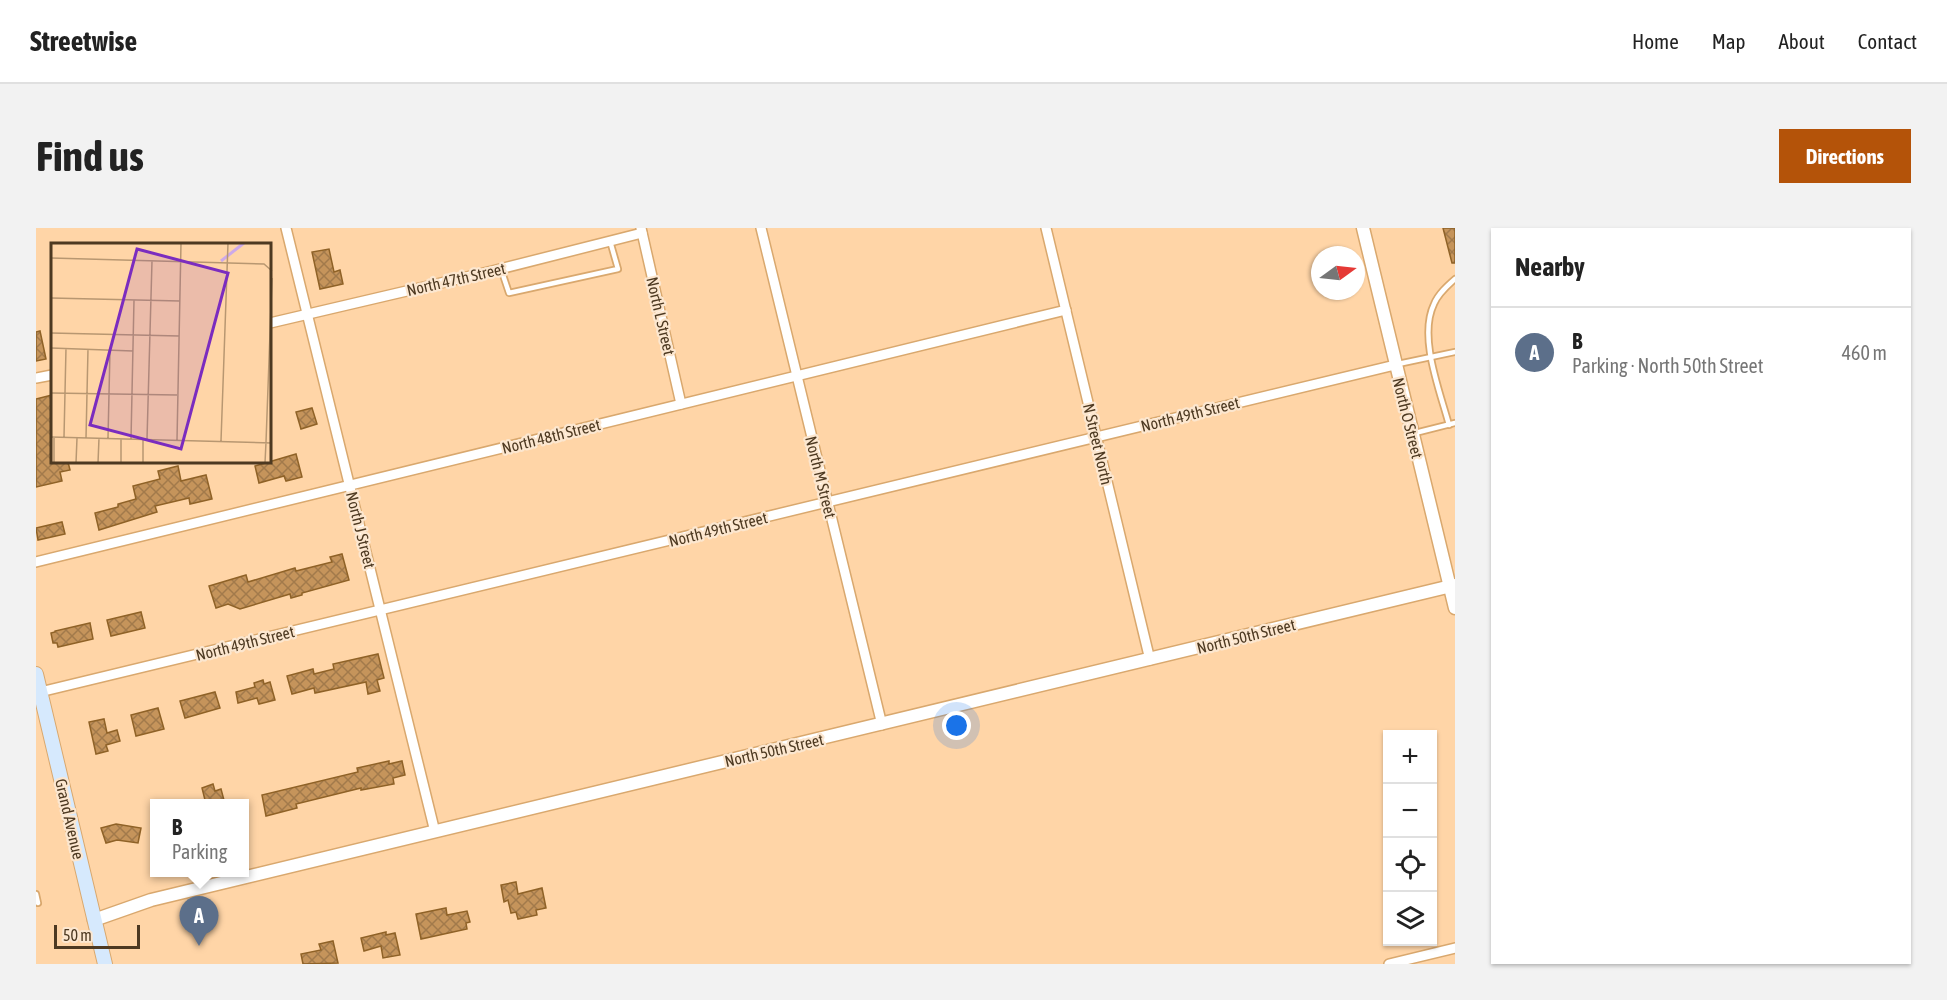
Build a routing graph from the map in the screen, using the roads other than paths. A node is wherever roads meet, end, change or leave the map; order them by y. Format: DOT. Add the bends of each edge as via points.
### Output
graph roads {
  1 [pos="286,228"];
  2 [pos="761,228"];
  3 [pos="1046,228"];
  4 [pos="1363,228"];
  5 [pos="641,230"];
  6 [pos="610,241"];
  7 [pos="501,268"];
  8 [pos="1455,279"];
  9 [pos="1066,310"];
  10 [pos="308,314"];
  11 [pos="272,322"];
  12 [pos="1455,352"];
  13 [pos="1431,357"];
  14 [pos="1395,365"];
  15 [pos="51,375"];
  16 [pos="796,376"];
  17 [pos="36,378"];
  18 [pos="681,404"];
  19 [pos="1452,424"];
  20 [pos="1412,433"];
  21 [pos="1097,437"];
  22 [pos="350,485"];
  23 [pos="827,502"];
  24 [pos="36,562"];
  25 [pos="1453,586"];
  26 [pos="1455,608"];
  27 [pos="381,610"];
  28 [pos="1150,660"];
  29 [pos="36,674"];
  30 [pos="40,692"];
  31 [pos="882,725"];
  32 [pos="435,831"];
  33 [pos="249,876"];
  34 [pos="246,877"];
  35 [pos="36,894"];
  36 [pos="38,903"];
  37 [pos="94,920"];
  38 [pos="1455,948"];
  39 [pos="105,964"];
  40 [pos="1389,964"];
  1 -- 10 [label="street, North J Street"];
  2 -- 16 [label="street, North M Street"];
  3 -- 9 [label="street, N Street North"];
  4 -- 14 [label="street, North O Street"];
  5 -- 6 [label="street, North 47th Street"];
  5 -- 18 [label="street, North L Street"];
  6 -- 7 [label="street, North 47th Street"];
  6 -- 7 [label="lane" via="618,269 508,293"];
  7 -- 10 [label="street, North 47th Street"];
  8 -- 13 [label="lane" via="1434,303 1429,332"];
  9 -- 16 [label="street, North 48th Street"];
  9 -- 21 [label="street, N Street North"];
  10 -- 11 [label="street, North 47th Street"];
  10 -- 22 [label="street, North J Street"];
  12 -- 13 [label="lane"];
  13 -- 14 [label="lane"];
  13 -- 19 [label="lane"];
  14 -- 20 [label="street, North O Street"];
  14 -- 21 [label="street, North 49th Street"];
  15 -- 17 [label="street"];
  16 -- 18 [label="street, North 48th Street"];
  16 -- 23 [label="street, North M Street"];
  18 -- 22 [label="street, North 48th Street"];
  19 -- 20 [label="lane"];
  20 -- 25 [label="street, North O Street"];
  21 -- 23 [label="street, North 49th Street"];
  21 -- 28 [label="street, N Street North"];
  22 -- 24 [label="street, North 48th Street"];
  22 -- 27 [label="street, North J Street"];
  23 -- 27 [label="street, North 49th Street"];
  23 -- 31 [label="street, North M Street"];
  25 -- 26 [label="street, North O Street"];
  25 -- 28 [label="street, North 50th Street"];
  27 -- 30 [label="street, North 49th Street"];
  27 -- 32 [label="street, North J Street"];
  28 -- 31 [label="street, North 50th Street"];
  29 -- 30 [label="main road, Grand Avenue"];
  30 -- 37 [label="main road, Grand Avenue"];
  31 -- 32 [label="street, North 50th Street"];
  32 -- 33 [label="street, North 50th Street"];
  34 -- 37 [label="street, North 50th Street" via="151,900"];
  35 -- 36 [label="lane"];
  37 -- 39 [label="main road, Grand Avenue"];
  38 -- 40 [label="street"];
}
